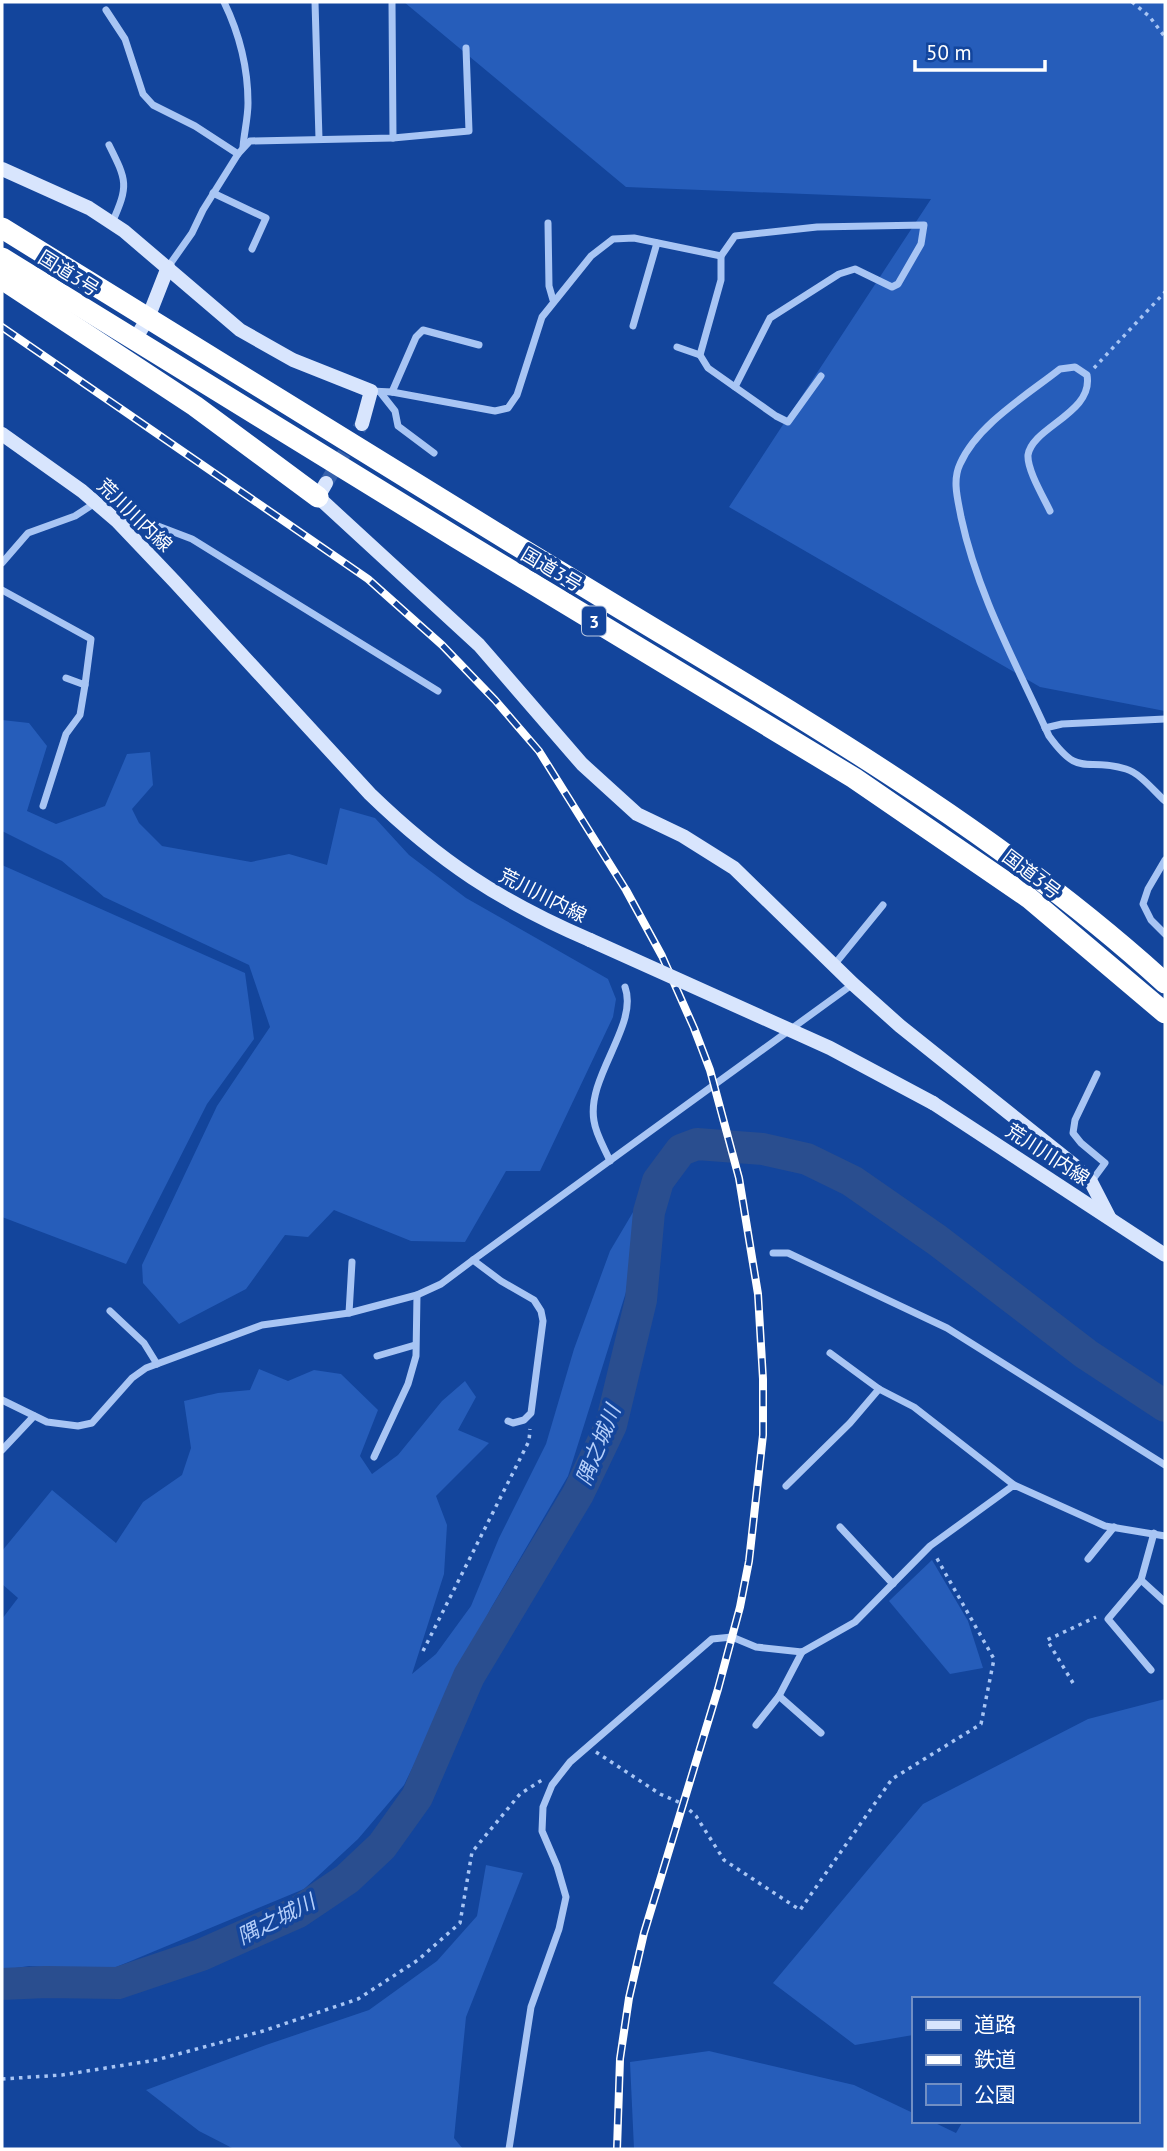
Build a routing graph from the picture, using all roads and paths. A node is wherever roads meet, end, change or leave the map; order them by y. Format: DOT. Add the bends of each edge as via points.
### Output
graph roads {
  1 [pos="224,2"];
  2 [pos="314,2"];
  3 [pos="393,2"];
  4 [pos="1132,2"];
  5 [pos="106,10"];
  6 [pos="1165,37"];
  7 [pos="466,48"];
  8 [pos="393,138"];
  9 [pos="319,139"];
  10 [pos="109,145"];
  11 [pos="241,151"];
  12 [pos="2,169"];
  13 [pos="214,193"];
  14 [pos="112,223"];
  15 [pos="548,223"];
  16 [pos="2,228"];
  17 [pos="657,243"];
  18 [pos="252,249"];
  19 [pos="721,256"];
  20 [pos="2,258"];
  21 [pos="168,267"];
  22 [pos="2,279"];
  23 [pos="1165,292"];
  24 [pos="553,300"];
  25 [pos="148,318"];
  26 [pos="633,326"];
  27 [pos="134,341"];
  28 [pos="479,345"];
  29 [pos="677,347"];
  30 [pos="700,355"];
  31 [pos="1087,375"];
  32 [pos="821,376"];
  33 [pos="736,387"];
  34 [pos="376,392"];
  35 [pos="392,392"];
  36 [pos="362,424"];
  37 [pos="2,434"];
  38 [pos="434,453"];
  39 [pos="322,490"];
  40 [pos="96,503"];
  41 [pos="1050,511"];
  42 [pos="117,522"];
  43 [pos="2,563"];
  44 [pos="2,590"];
  45 [pos="66,678"];
  46 [pos="85,685"];
  47 [pos="438,691"];
  48 [pos="1165,719"];
  49 [pos="1045,728"];
  50 [pos="1165,800"];
  51 [pos="43,806"];
  52 [pos="1165,860"];
  53 [pos="883,905"];
  54 [pos="1165,934"];
  55 [pos="834,965"];
  56 [pos="1165,983"];
  57 [pos="852,984"];
  58 [pos="625,987"];
  59 [pos="1165,1013"];
  60 [pos="1097,1074"];
  61 [pos="610,1161"];
  62 [pos="1091,1182"];
  63 [pos="1109,1217"];
  64 [pos="773,1253"];
  65 [pos="1165,1255"];
  66 [pos="473,1260"];
  67 [pos="352,1262"];
  68 [pos="417,1296"];
  69 [pos="110,1311"];
  70 [pos="349,1313"];
  71 [pos="415,1345"];
  72 [pos="830,1353"];
  73 [pos="377,1356"];
  74 [pos="157,1364"];
  75 [pos="879,1389"];
  76 [pos="2,1400"];
  77 [pos="531,1413"];
  78 [pos="34,1416"];
  79 [pos="508,1420"];
  80 [pos="2,1450"];
  81 [pos="374,1457"];
  82 [pos="1165,1465"];
  83 [pos="1014,1485"];
  84 [pos="786,1486"];
  85 [pos="840,1527"];
  86 [pos="1114,1527"];
  87 [pos="1154,1533"];
  88 [pos="1165,1536"];
  89 [pos="930,1546"];
  90 [pos="1088,1559"];
  91 [pos="1142,1580"];
  92 [pos="893,1584"];
  93 [pos="1165,1602"];
  94 [pos="1108,1619"];
  95 [pos="423,1651"];
  96 [pos="802,1652"];
  97 [pos="1151,1670"];
  98 [pos="1073,1683"];
  99 [pos="779,1696"];
  100 [pos="757,1725"];
  101 [pos="821,1733"];
  102 [pos="589,1747"];
  103 [pos="570,1762"];
  104 [pos="2,2079"];
  105 [pos="509,2149"];
  1 -- 11 [label="street" via="236,26 244,69 248,105"];
  2 -- 9 [label="street"];
  3 -- 8 [label="street"];
  4 -- 6 [label="path"];
  5 -- 11 [label="street" via="125,39 143,94 153,105"];
  7 -- 8 [label="street" via="468,131"];
  8 -- 9 [label="street"];
  9 -- 11 [label="street" via="250,141"];
  10 -- 14 [label="street" via="125,177"];
  11 -- 13 [label="street"];
  12 -- 14 [label="street"];
  13 -- 18 [label="street" via="266,218"];
  13 -- 21 [label="street"];
  14 -- 21 [label="street"];
  15 -- 24 [label="street"];
  16 -- 25 [label="highway, 国道3号 / 3"];
  17 -- 19 [label="street"];
  17 -- 24 [label="street" via="613,239 591,256"];
  17 -- 26 [label="street"];
  19 -- 30 [label="street" via="721,280"];
  19 -- 33 [label="street" via="735,236 817,227 924,225 921,244 898,284 892,287 855,269 839,274 771,318"];
  20 -- 27 [label="highway, 国道3号 / 3"];
  21 -- 25 [label="street"];
  21 -- 34 [label="street" via="240,330 293,360"];
  22 -- 39 [label="highway"];
  23 -- 31 [label="path"];
  24 -- 35 [label="street" via="542,317 517,395 508,408 495,411"];
  25 -- 27 [label="street"];
  25 -- 56 [label="highway, 国道3号 / 3" via="866,758 1045,881"];
  27 -- 59 [label="highway, 国道3号 / 3" via="854,778 1029,898"];
  28 -- 35 [label="street" via="424,330 416,337"];
  29 -- 30 [label="street"];
  30 -- 33 [label="street" via="708,368"];
  31 -- 41 [label="street" via="1089,385 1082,398 1035,442 1028,455"];
  31 -- 49 [label="street" via="1075,366 1060,369 987,427 958,466 955,487 983,595"];
  32 -- 33 [label="street" via="788,422"];
  34 -- 35 [label="street"];
  34 -- 36 [label="street"];
  34 -- 38 [label="street" via="395,411 398,426"];
  37 -- 40 [label="street, 荒川川内線"];
  39 -- 55 [label="street" via="479,645 582,764 637,814 684,836 734,869"];
  40 -- 42 [label="street, 荒川川内線"];
  40 -- 43 [label="street" via="28,533"];
  42 -- 47 [label="street" via="150,523 192,538"];
  42 -- 63 [label="street, 荒川川内線, bridge" via="370,794 437,855 540,918 830,1048 933,1103"];
  44 -- 46 [label="street" via="91,639"];
  45 -- 46 [label="street"];
  46 -- 51 [label="street" via="80,715 66,734"];
  48 -- 49 [label="street"];
  49 -- 50 [label="street" via="1062,754 1077,765 1129,770"];
  52 -- 54 [label="street" via="1143,904"];
  53 -- 55 [label="street"];
  55 -- 57 [label="street"];
  57 -- 61 [label="street"];
  57 -- 62 [label="street"];
  58 -- 61 [label="street" via="630,1000 600,1080 593,1120"];
  60 -- 62 [label="street" via="1073,1133 1105,1163"];
  61 -- 66 [label="street"];
  62 -- 63 [label="street"];
  63 -- 65 [label="street, 荒川川内線"];
  64 -- 82 [label="street" via="788,1253 947,1328"];
  66 -- 68 [label="street"];
  66 -- 77 [label="street" via="534,1300 541,1311"];
  67 -- 70 [label="street"];
  68 -- 70 [label="street"];
  68 -- 71 [label="street"];
  69 -- 74 [label="street" via="144,1343"];
  70 -- 74 [label="street" via="262,1325"];
  71 -- 73 [label="street"];
  71 -- 81 [label="street" via="408,1384"];
  72 -- 75 [label="street"];
  74 -- 78 [label="street" via="132,1378 92,1423 78,1426"];
  75 -- 83 [label="street" via="914,1408"];
  75 -- 84 [label="street"];
  76 -- 78 [label="street"];
  77 -- 79 [label="street" via="524,1420"];
  77 -- 95 [label="path" via="529,1441"];
  78 -- 80 [label="street"];
  83 -- 86 [label="street"];
  83 -- 89 [label="street"];
  85 -- 92 [label="street"];
  86 -- 87 [label="street"];
  86 -- 90 [label="street"];
  87 -- 88 [label="street"];
  87 -- 91 [label="street"];
  89 -- 92 [label="street"];
  89 -- 102 [label="path" via="995,1660 981,1724 892,1779 800,1910 724,1860 683,1804"];
  91 -- 93 [label="street"];
  91 -- 94 [label="street"];
  92 -- 96 [label="street" via="856,1622"];
  94 -- 97 [label="street"];
  94 -- 98 [label="path" via="1097,1617 1047,1640"];
  96 -- 99 [label="street"];
  96 -- 102 [label="street" via="756,1647 732,1637 712,1639"];
  99 -- 100 [label="street"];
  99 -- 101 [label="street"];
  102 -- 103 [label="street"];
  103 -- 104 [label="path" via="520,1794 472,1852 460,1923 418,1960 358,1998 156,2060"];
  103 -- 105 [label="street" via="552,1785 543,1807 542,1831 566,1897 531,2007"];
}
